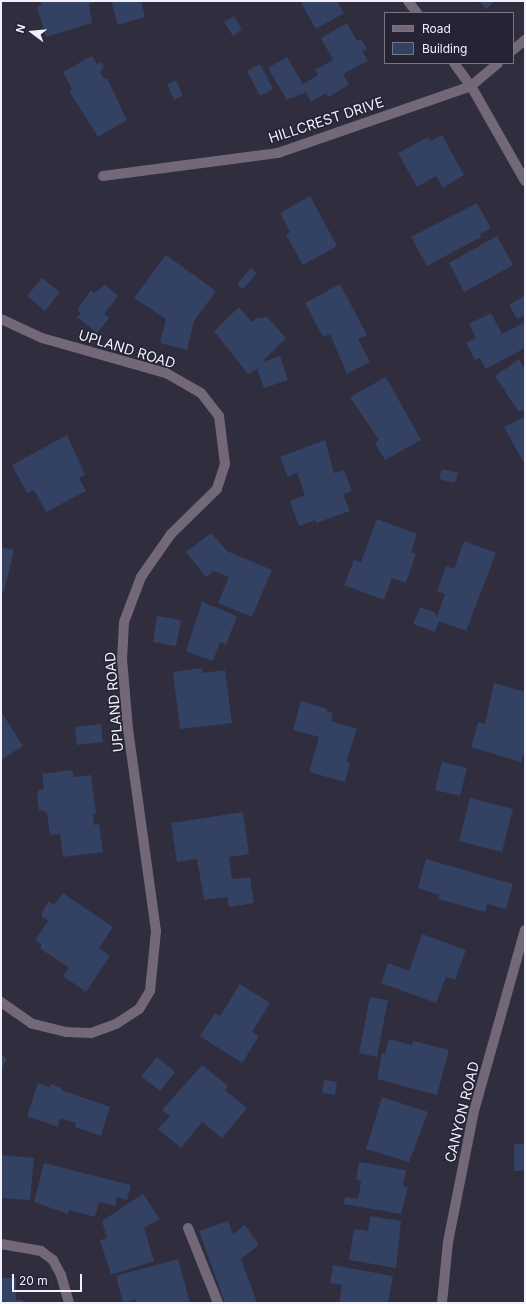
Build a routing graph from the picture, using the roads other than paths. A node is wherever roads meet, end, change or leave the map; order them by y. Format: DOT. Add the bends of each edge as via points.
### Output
graph roads {
  1 [pos="408,1"];
  2 [pos="416,12"];
  3 [pos="525,40"];
  4 [pos="514,49"];
  5 [pos="455,64"];
  6 [pos="497,64"];
  7 [pos="471,86"];
  8 [pos="103,176"];
  9 [pos="525,181"];
  10 [pos="1,319"];
  11 [pos="525,930"];
  12 [pos="1,1002"];
  13 [pos="188,1228"];
  14 [pos="1,1244"];
  15 [pos="69,1303"];
  16 [pos="218,1303"];
  17 [pos="442,1303"];
  1 -- 2 [label="street"];
  3 -- 4 [label="street"];
  5 -- 7 [label="street"];
  6 -- 7 [label="street, HILLCREST DRIVE"];
  7 -- 8 [label="street, HILLCREST DRIVE" via="278,153"];
  7 -- 9 [label="street"];
  10 -- 12 [label="street, UPLAND ROAD" via="42,338 166,373 201,393 219,416 225,464 216,489 172,534 141,577 124,622 122,659 128,729 156,931 150,990 139,1009 116,1024 91,1033 66,1032 31,1023"];
  11 -- 17 [label="street, CANYON ROAD" via="474,1111 448,1242"];
  13 -- 16 [label="street"];
  14 -- 15 [label="street" via="41,1251 53,1260 61,1275"];
}
